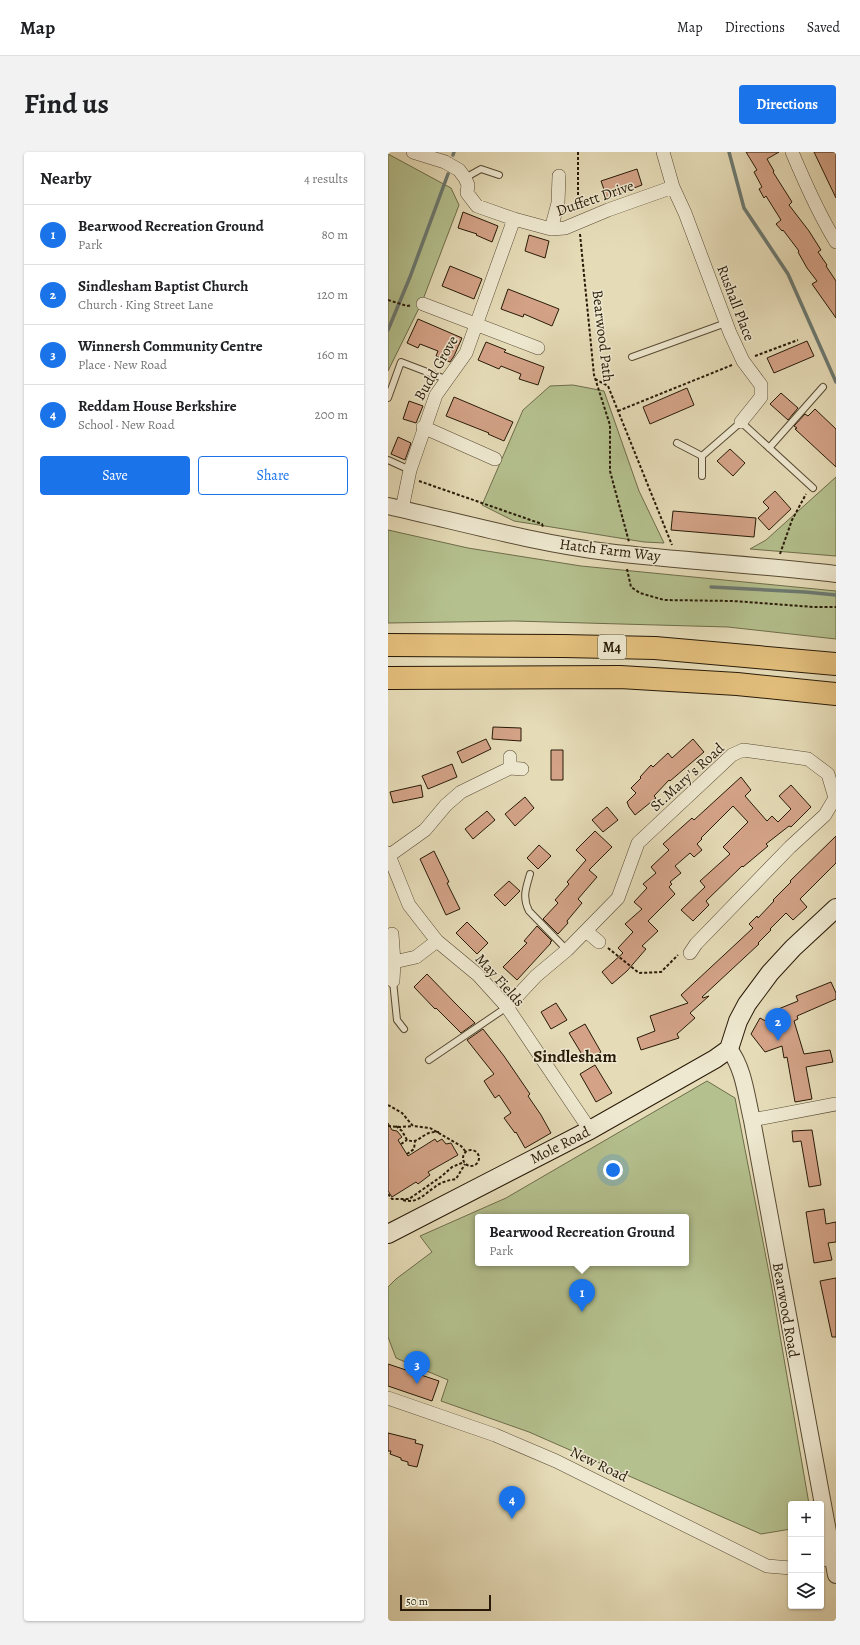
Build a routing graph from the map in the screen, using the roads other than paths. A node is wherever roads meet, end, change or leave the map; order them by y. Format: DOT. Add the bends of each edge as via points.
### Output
graph roads {
  1 [pos="413,152"];
  2 [pos="663,152"];
  3 [pos="792,152"];
  4 [pos="498,175"];
  5 [pos="559,176"];
  6 [pos="465,178"];
  7 [pos="674,187"];
  8 [pos="514,219"];
  9 [pos="551,229"];
  10 [pos="836,242"];
  11 [pos="424,304"];
  12 [pos="726,323"];
  13 [pos="476,324"];
  14 [pos="538,348"];
  15 [pos="632,357"];
  16 [pos="448,380"];
  17 [pos="823,387"];
  18 [pos="388,398"];
  19 [pos="741,422"];
  20 [pos="423,427"];
  21 [pos="677,443"];
  22 [pos="769,448"];
  23 [pos="702,456"];
  24 [pos="495,459"];
  25 [pos="388,460"];
  26 [pos="410,470"];
  27 [pos="702,476"];
  28 [pos="813,488"];
  29 [pos="395,508"];
  30 [pos="836,574"];
  31 [pos="388,646"];
  32 [pos="836,664"];
  33 [pos="388,678"];
  34 [pos="836,694"];
  35 [pos="514,765"];
  36 [pos="389,854"];
  37 [pos="530,874"];
  38 [pos="836,908"];
  39 [pos="586,931"];
  40 [pos="392,934"];
  41 [pos="437,941"];
  42 [pos="599,942"];
  43 [pos="691,945"];
  44 [pos="567,950"];
  45 [pos="391,963"];
  46 [pos="393,981"];
  47 [pos="507,1007"];
  48 [pos="404,1029"];
  49 [pos="729,1049"];
  50 [pos="429,1060"];
  51 [pos="836,1104"];
  52 [pos="752,1120"];
  53 [pos="590,1130"];
  54 [pos="388,1234"];
  55 [pos="388,1398"];
  56 [pos="827,1559"];
  57 [pos="788,1568"];
  58 [pos="836,1575"];
  1 -- 6 [label="street" via="445,162 459,170"];
  2 -- 7 [label="street, Rushall Place"];
  3 -- 10 [label="street" via="824,224"];
  4 -- 6 [label="lane" via="481,169"];
  5 -- 9 [label="street" via="558,203"];
  6 -- 8 [label="street, Duffett Drive" via="468,185 467,193 477,206"];
  7 -- 9 [label="street, Duffett Drive" via="565,228"];
  7 -- 12 [label="street, Rushall Place"];
  8 -- 9 [label="street, Duffett Drive"];
  8 -- 13 [label="street, Budd Grove"];
  11 -- 13 [label="street, Budd Grove"];
  12 -- 15 [label="lane"];
  12 -- 19 [label="street, Rushall Place" via="743,361 759,381 762,393"];
  13 -- 14 [label="street, Budd Grove"];
  13 -- 16 [label="street, Budd Grove" via="466,353"];
  16 -- 18 [label="lane" via="401,362"];
  16 -- 20 [label="street, Budd Grove" via="436,395"];
  17 -- 22 [label="lane"];
  19 -- 22 [label="lane"];
  19 -- 23 [label="lane"];
  20 -- 24 [label="street"];
  20 -- 26 [label="street, Budd Grove"];
  21 -- 23 [label="lane"];
  22 -- 28 [label="lane"];
  23 -- 27 [label="lane"];
  25 -- 26 [label="lane"];
  26 -- 29 [label="street, Budd Grove"];
  29 -- 30 [label="street, Hatch Farm Way" via="607,552"];
  31 -- 32 [label="highway, M4" via="655,648"];
  33 -- 34 [label="highway, M4" via="620,677 737,684"];
  35 -- 36 [label="street" via="461,792 425,830"];
  36 -- 41 [label="street, May Fields" via="409,905"];
  37 -- 44 [label="lane" via="524,893 525,903 529,911"];
  38 -- 49 [label="main road" via="770,973 747,1004 738,1021"];
  39 -- 42 [label="street"];
  39 -- 43 [label="street, St.Mary's Road" via="618,898 638,843 732,755 743,750 808,758 828,774 835,798 825,815"];
  39 -- 44 [label="street, St.Mary's Road"];
  40 -- 45 [label="street"];
  41 -- 45 [label="street" via="416,956"];
  41 -- 47 [label="street, May Fields" via="478,975"];
  44 -- 47 [label="street, St.Mary's Road" via="536,976"];
  45 -- 46 [label="street"];
  46 -- 48 [label="lane" via="397,1020"];
  47 -- 50 [label="lane"];
  47 -- 53 [label="street, May Fields"];
  49 -- 52 [label="street, Bearwood Road" via="741,1072"];
  49 -- 53 [label="main road, Mole Road"];
  51 -- 52 [label="street"];
  52 -- 56 [label="street, Bearwood Road"];
  53 -- 54 [label="main road, Mole Road"];
  55 -- 57 [label="street, New Road" via="495,1435 556,1461 767,1566"];
  56 -- 58 [label="street, Bearwood Road"];
}
